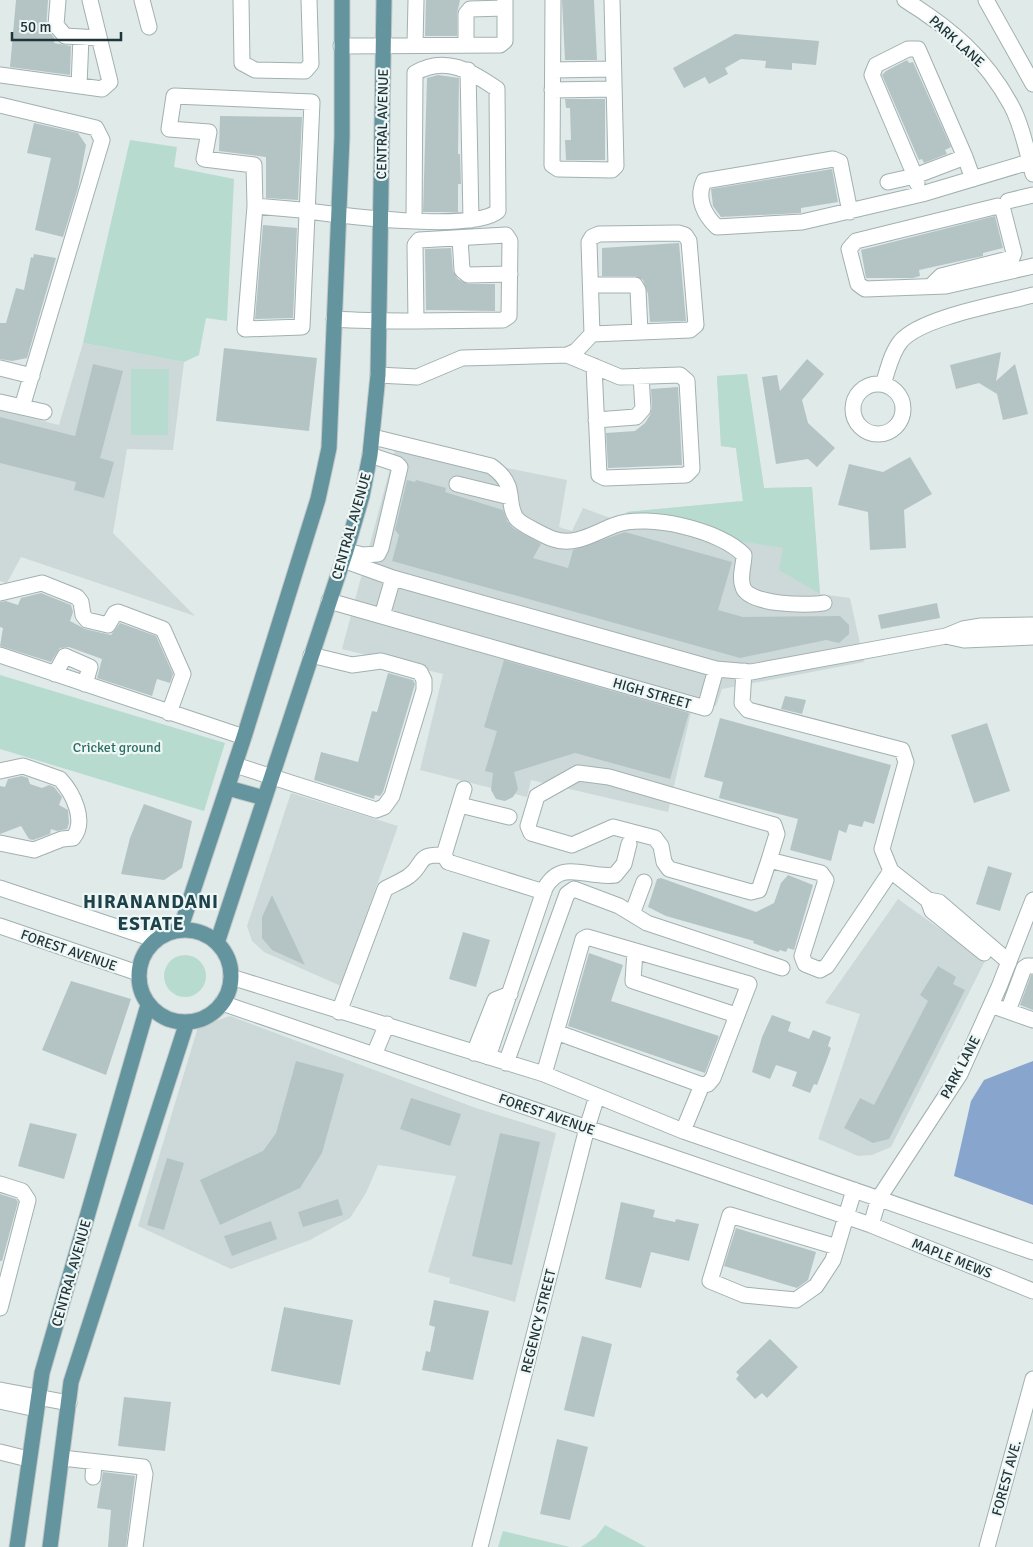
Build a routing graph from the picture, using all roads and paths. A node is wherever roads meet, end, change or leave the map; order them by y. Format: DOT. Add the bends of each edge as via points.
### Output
graph roads {
  1 [pos="58,0"];
  2 [pos="90,0"];
  3 [pos="142,0"];
  4 [pos="241,0"];
  5 [pos="309,0"];
  6 [pos="342,0"];
  7 [pos="384,0"];
  8 [pos="416,0"];
  9 [pos="553,0"];
  10 [pos="612,0"];
  11 [pos="905,0"];
  12 [pos="986,0"];
  13 [pos="505,4"];
  14 [pos="149,27"];
  15 [pos="81,37"];
  16 [pos="99,38"];
  17 [pos="415,45"];
  18 [pos="466,45"];
  19 [pos="341,46"];
  20 [pos="384,46"];
  21 [pos="613,69"];
  22 [pos="468,70"];
  23 [pos="553,70"];
  24 [pos="0,75"];
  25 [pos="1033,84"];
  26 [pos="79,86"];
  27 [pos="614,89"];
  28 [pos="552,90"];
  29 [pos="0,105"];
  30 [pos="965,157"];
  31 [pos="1031,168"];
  32 [pos="915,176"];
  33 [pos="973,179"];
  34 [pos="888,182"];
  35 [pos="922,194"];
  36 [pos="1033,195"];
  37 [pos="1008,201"];
  38 [pos="255,206"];
  39 [pos="308,211"];
  40 [pos="850,212"];
  41 [pos="339,216"];
  42 [pos="380,220"];
  43 [pos="471,220"];
  44 [pos="414,221"];
  45 [pos="460,238"];
  46 [pos="1033,266"];
  47 [pos="510,274"];
  48 [pos="591,285"];
  49 [pos="932,286"];
  50 [pos="1033,295"];
  51 [pos="334,319"];
  52 [pos="378,321"];
  53 [pos="416,321"];
  54 [pos="640,332"];
  55 [pos="592,334"];
  56 [pos="567,355"];
  57 [pos="594,366"];
  58 [pos="0,368"];
  59 [pos="378,375"];
  60 [pos="32,376"];
  61 [pos="641,376"];
  62 [pos="883,384"];
  63 [pos="0,402"];
  64 [pos="22,407"];
  65 [pos="44,412"];
  66 [pos="596,420"];
  67 [pos="373,437"];
  68 [pos="370,455"];
  69 [pos="457,484"];
  70 [pos="510,497"];
  71 [pos="344,555"];
  72 [pos="393,578"];
  73 [pos="0,593"];
  74 [pos="329,601"];
  75 [pos="824,603"];
  76 [pos="382,616"];
  77 [pos="1033,625"];
  78 [pos="946,636"];
  79 [pos="1033,637"];
  80 [pos="0,655"];
  81 [pos="311,655"];
  82 [pos="716,669"];
  83 [pos="744,671"];
  84 [pos="169,713"];
  85 [pos="244,737"];
  86 [pos="235,765"];
  87 [pos="0,771"];
  88 [pos="271,777"];
  89 [pos="228,788"];
  90 [pos="464,789"];
  91 [pos="264,798"];
  92 [pos="460,805"];
  93 [pos="509,817"];
  94 [pos="0,843"];
  95 [pos="629,844"];
  96 [pos="444,855"];
  97 [pos="769,860"];
  98 [pos="890,871"];
  99 [pos="644,882"];
  100 [pos="0,888"];
  101 [pos="544,892"];
  102 [pos="1033,900"];
  103 [pos="632,914"];
  104 [pos="0,926"];
  105 [pos="180,930"];
  106 [pos="156,940"];
  107 [pos="217,943"];
  108 [pos="635,951"];
  109 [pos="1007,966"];
  110 [pos="1033,966"];
  111 [pos="782,968"];
  112 [pos="138,973"];
  113 [pos="231,977"];
  114 [pos="222,1003"];
  115 [pos="148,1005"];
  116 [pos="991,1006"];
  117 [pos="1008,1011"];
  118 [pos="339,1012"];
  119 [pos="736,1016"];
  120 [pos="1033,1020"];
  121 [pos="187,1022"];
  122 [pos="387,1024"];
  123 [pos="556,1032"];
  124 [pos="374,1055"];
  125 [pos="481,1055"];
  126 [pos="506,1064"];
  127 [pos="544,1074"];
  128 [pos="702,1085"];
  129 [pos="597,1096"];
  130 [pos="587,1128"];
  131 [pos="683,1131"];
  132 [pos="743,1152"];
  133 [pos="732,1177"];
  134 [pos="0,1184"];
  135 [pos="854,1190"];
  136 [pos="879,1198"];
  137 [pos="845,1216"];
  138 [pos="871,1225"];
  139 [pos="837,1247"];
  140 [pos="1033,1252"];
  141 [pos="1033,1291"];
  142 [pos="0,1308"];
  143 [pos="1033,1379"];
  144 [pos="0,1390"];
  145 [pos="0,1401"];
  146 [pos="38,1403"];
  147 [pos="69,1403"];
  148 [pos="0,1452"];
  149 [pos="28,1458"];
  150 [pos="62,1458"];
  151 [pos="17,1547"];
  152 [pos="50,1547"];
  153 [pos="135,1547"];
  154 [pos="480,1547"];
  155 [pos="987,1547"];
  1 -- 15 [label="street" via="56,25 65,36"];
  2 -- 16 [label="street"];
  3 -- 14 [label="street"];
  4 -- 5 [label="street" via="242,63 255,70 305,70 311,64"];
  6 -- 19 [label="main road"];
  7 -- 20 [label="main road, CENTRAL AVENUE"];
  8 -- 17 [label="street"];
  9 -- 23 [label="street"];
  10 -- 21 [label="street"];
  11 -- 31 [label="street, PARK LANE" via="941,22 984,64 1012,106"];
  12 -- 25 [label="street"];
  13 -- 18 [label="street" via="470,9 466,14"];
  13 -- 18 [label="street" via="505,41 500,45"];
  15 -- 16 [label="street"];
  15 -- 26 [label="street"];
  16 -- 26 [label="street" via="110,82 102,89"];
  17 -- 18 [label="street"];
  17 -- 20 [label="street"];
  19 -- 20 [label="street"];
  19 -- 41 [label="main road"];
  20 -- 42 [label="main road, CENTRAL AVENUE"];
  21 -- 23 [label="street"];
  21 -- 27 [label="street"];
  22 -- 43 [label="street"];
  22 -- 43 [label="street" via="497,89 498,211 493,216"];
  22 -- 44 [label="street" via="458,66 425,67 415,73"];
  23 -- 28 [label="street"];
  24 -- 26 [label="street"];
  27 -- 28 [label="street"];
  27 -- 28 [label="street" via="616,166 612,170 558,170 552,165"];
  29 -- 60 [label="street" via="96,128 102,140"];
  30 -- 32 [label="street"];
  30 -- 32 [label="street" via="918,49 908,49 876,65 872,75"];
  30 -- 33 [label="street"];
  31 -- 33 [label="street"];
  32 -- 34 [label="street"];
  32 -- 35 [label="street"];
  33 -- 35 [label="street"];
  35 -- 40 [label="street"];
  36 -- 37 [label="street"];
  38 -- 39 [label="street"];
  38 -- 39 [label="street" via="245,329 302,326"];
  38 -- 39 [label="street" via="254,165 204,159 209,132 169,129 174,96 312,102"];
  39 -- 41 [label="street"];
  40 -- 40 [label="street" via="802,222 716,226 705,216 700,190 704,181 834,159 840,162"];
  41 -- 42 [label="street"];
  41 -- 51 [label="main road"];
  42 -- 44 [label="street"];
  42 -- 52 [label="main road, CENTRAL AVENUE"];
  43 -- 44 [label="street"];
  45 -- 47 [label="street" via="462,270 468,274"];
  45 -- 47 [label="street" via="506,235 510,241"];
  45 -- 53 [label="street" via="419,240 415,245"];
  46 -- 49 [label="street" via="946,286"];
  47 -- 53 [label="street" via="509,316 503,320"];
  48 -- 54 [label="street" via="635,285"];
  48 -- 54 [label="street" via="590,242 598,234 685,235 690,241 696,325 690,330"];
  48 -- 55 [label="street"];
  49 -- 49 [label="street" via="866,289 858,284 849,248 856,241 998,206 1003,210 1014,253 1012,258 941,276"];
  50 -- 62 [label="street" via="915,329 901,341 892,356"];
  51 -- 52 [label="street"];
  51 -- 85 [label="main road" via="329,448 318,499"];
  52 -- 53 [label="street"];
  52 -- 59 [label="main road, CENTRAL AVENUE"];
  54 -- 55 [label="street"];
  55 -- 56 [label="street" via="576,351"];
  56 -- 57 [label="street"];
  56 -- 59 [label="street" via="462,358 417,377"];
  57 -- 61 [label="street" via="620,377"];
  57 -- 66 [label="street"];
  58 -- 60 [label="street"];
  59 -- 67 [label="main road, CENTRAL AVENUE"];
  60 -- 64 [label="street"];
  61 -- 66 [label="street" via="643,409 636,417"];
  61 -- 66 [label="street" via="680,375 687,381 692,469 686,475 605,478 599,475"];
  63 -- 64 [label="street"];
  64 -- 65 [label="street"];
  67 -- 68 [label="main road, CENTRAL AVENUE"];
  67 -- 70 [label="street" via="491,466 508,486"];
  68 -- 71 [label="main road, CENTRAL AVENUE" via="362,496"];
  68 -- 71 [label="street" via="397,464 404,471 378,554"];
  69 -- 70 [label="street"];
  70 -- 75 [label="street" via="517,519 554,540 572,541 616,525 642,520 688,527 736,548 744,555 741,579 743,589 749,595 760,600 813,605"];
  71 -- 72 [label="street"];
  71 -- 74 [label="main road, CENTRAL AVENUE"];
  72 -- 76 [label="street"];
  72 -- 82 [label="street"];
  73 -- 84 [label="street" via="42,583 76,597 81,602 86,620 105,626 118,612 163,629 183,674"];
  74 -- 76 [label="street, HIGH STREET"];
  74 -- 81 [label="main road, CENTRAL AVENUE"];
  76 -- 82 [label="street, HIGH STREET" via="705,708"];
  77 -- 78 [label="street" via="981,626"];
  78 -- 79 [label="street" via="964,640"];
  78 -- 83 [label="street"];
  80 -- 84 [label="street"];
  81 -- 88 [label="main road, CENTRAL AVENUE"];
  81 -- 88 [label="street" via="352,665 381,662 420,672 424,690 392,796 384,807 376,810"];
  82 -- 83 [label="street"];
  83 -- 98 [label="street" via="742,703 748,710 902,750 906,762 882,849"];
  84 -- 85 [label="street"];
  85 -- 86 [label="main road"];
  86 -- 88 [label="street"];
  86 -- 89 [label="main road"];
  87 -- 94 [label="street" via="23,766 60,779 80,816 74,838 34,850"];
  88 -- 91 [label="main road, CENTRAL AVENUE"];
  89 -- 91 [label="main road"];
  89 -- 105 [label="main road"];
  90 -- 92 [label="street"];
  91 -- 107 [label="main road, CENTRAL AVENUE"];
  92 -- 93 [label="street"];
  92 -- 96 [label="street"];
  95 -- 101 [label="street" via="624,864 615,874 602,876 563,871 552,876"];
  96 -- 101 [label="street" via="448,862"];
  96 -- 118 [label="street" via="432,854 422,858 410,875 385,890"];
  97 -- 97 [label="street" via="759,890 751,892 669,869 655,838 613,827 572,845 530,833 528,826 537,796 578,774 609,777 774,825 777,834"];
  97 -- 98 [label="street" via="821,873 826,880 802,956 805,964 820,970 827,966"];
  98 -- 109 [label="street" via="928,900 939,902"];
  99 -- 103 [label="street"];
  100 -- 106 [label="street"];
  101 -- 125 [label="street" via="510,994 494,1000"];
  102 -- 109 [label="street, PARK LANE"];
  103 -- 111 [label="street" via="647,923"];
  103 -- 126 [label="street" via="583,891 574,889 567,894"];
  104 -- 112 [label="street, FOREST AVENUE"];
  105 -- 106 [label="main road"];
  105 -- 107 [label="main road" via="200,933"];
  106 -- 112 [label="main road" via="141,960"];
  107 -- 113 [label="main road" via="228,958"];
  108 -- 119 [label="street" via="634,981"];
  108 -- 119 [label="street" via="748,984"];
  108 -- 123 [label="street" via="587,937 583,939"];
  109 -- 116 [label="street, PARK LANE"];
  110 -- 117 [label="street" via="1024,968"];
  112 -- 115 [label="main road" via="141,993"];
  113 -- 114 [label="main road"];
  113 -- 118 [label="street"];
  114 -- 121 [label="main road" via="207,1016"];
  114 -- 124 [label="street, FOREST AVENUE"];
  115 -- 121 [label="main road" via="166,1018"];
  115 -- 146 [label="main road, CENTRAL AVENUE" via="42,1373"];
  116 -- 117 [label="street"];
  116 -- 136 [label="street, PARK LANE" via="960,1074"];
  117 -- 120 [label="street"];
  118 -- 122 [label="street"];
  119 -- 128 [label="street" via="713,1078"];
  121 -- 147 [label="main road" via="72,1382"];
  122 -- 124 [label="street"];
  122 -- 125 [label="street"];
  123 -- 127 [label="street"];
  123 -- 128 [label="street"];
  124 -- 130 [label="street, FOREST AVENUE"];
  125 -- 126 [label="street"];
  126 -- 127 [label="street"];
  127 -- 129 [label="street"];
  128 -- 131 [label="street"];
  129 -- 130 [label="street, REGENCY STREET"];
  129 -- 131 [label="street"];
  130 -- 133 [label="street, FOREST AVENUE"];
  130 -- 154 [label="street, REGENCY STREET"];
  131 -- 132 [label="street"];
  132 -- 133 [label="street"];
  132 -- 135 [label="street"];
  133 -- 137 [label="street, FOREST AVENUE"];
  134 -- 142 [label="street" via="22,1191 28,1200"];
  135 -- 136 [label="street"];
  135 -- 137 [label="street"];
  136 -- 138 [label="street, PARK LANE"];
  136 -- 140 [label="street"];
  137 -- 138 [label="street, FOREST AVENUE"];
  137 -- 139 [label="street"];
  138 -- 141 [label="street, MAPLE MEWS"];
  139 -- 139 [label="street" via="834,1260 816,1286 796,1300 744,1294 710,1281 730,1215"];
  143 -- 155 [label="street, FOREST AVE."];
  144 -- 146 [label="street"];
  145 -- 146 [label="street"];
  146 -- 147 [label="street"];
  146 -- 149 [label="main road, CENTRAL AVENUE"];
  147 -- 150 [label="main road"];
  148 -- 149 [label="street"];
  149 -- 151 [label="main road, CENTRAL AVENUE"];
  150 -- 152 [label="main road"];
  150 -- 153 [label="street" via="93,1469 143,1467 146,1474"];
}
